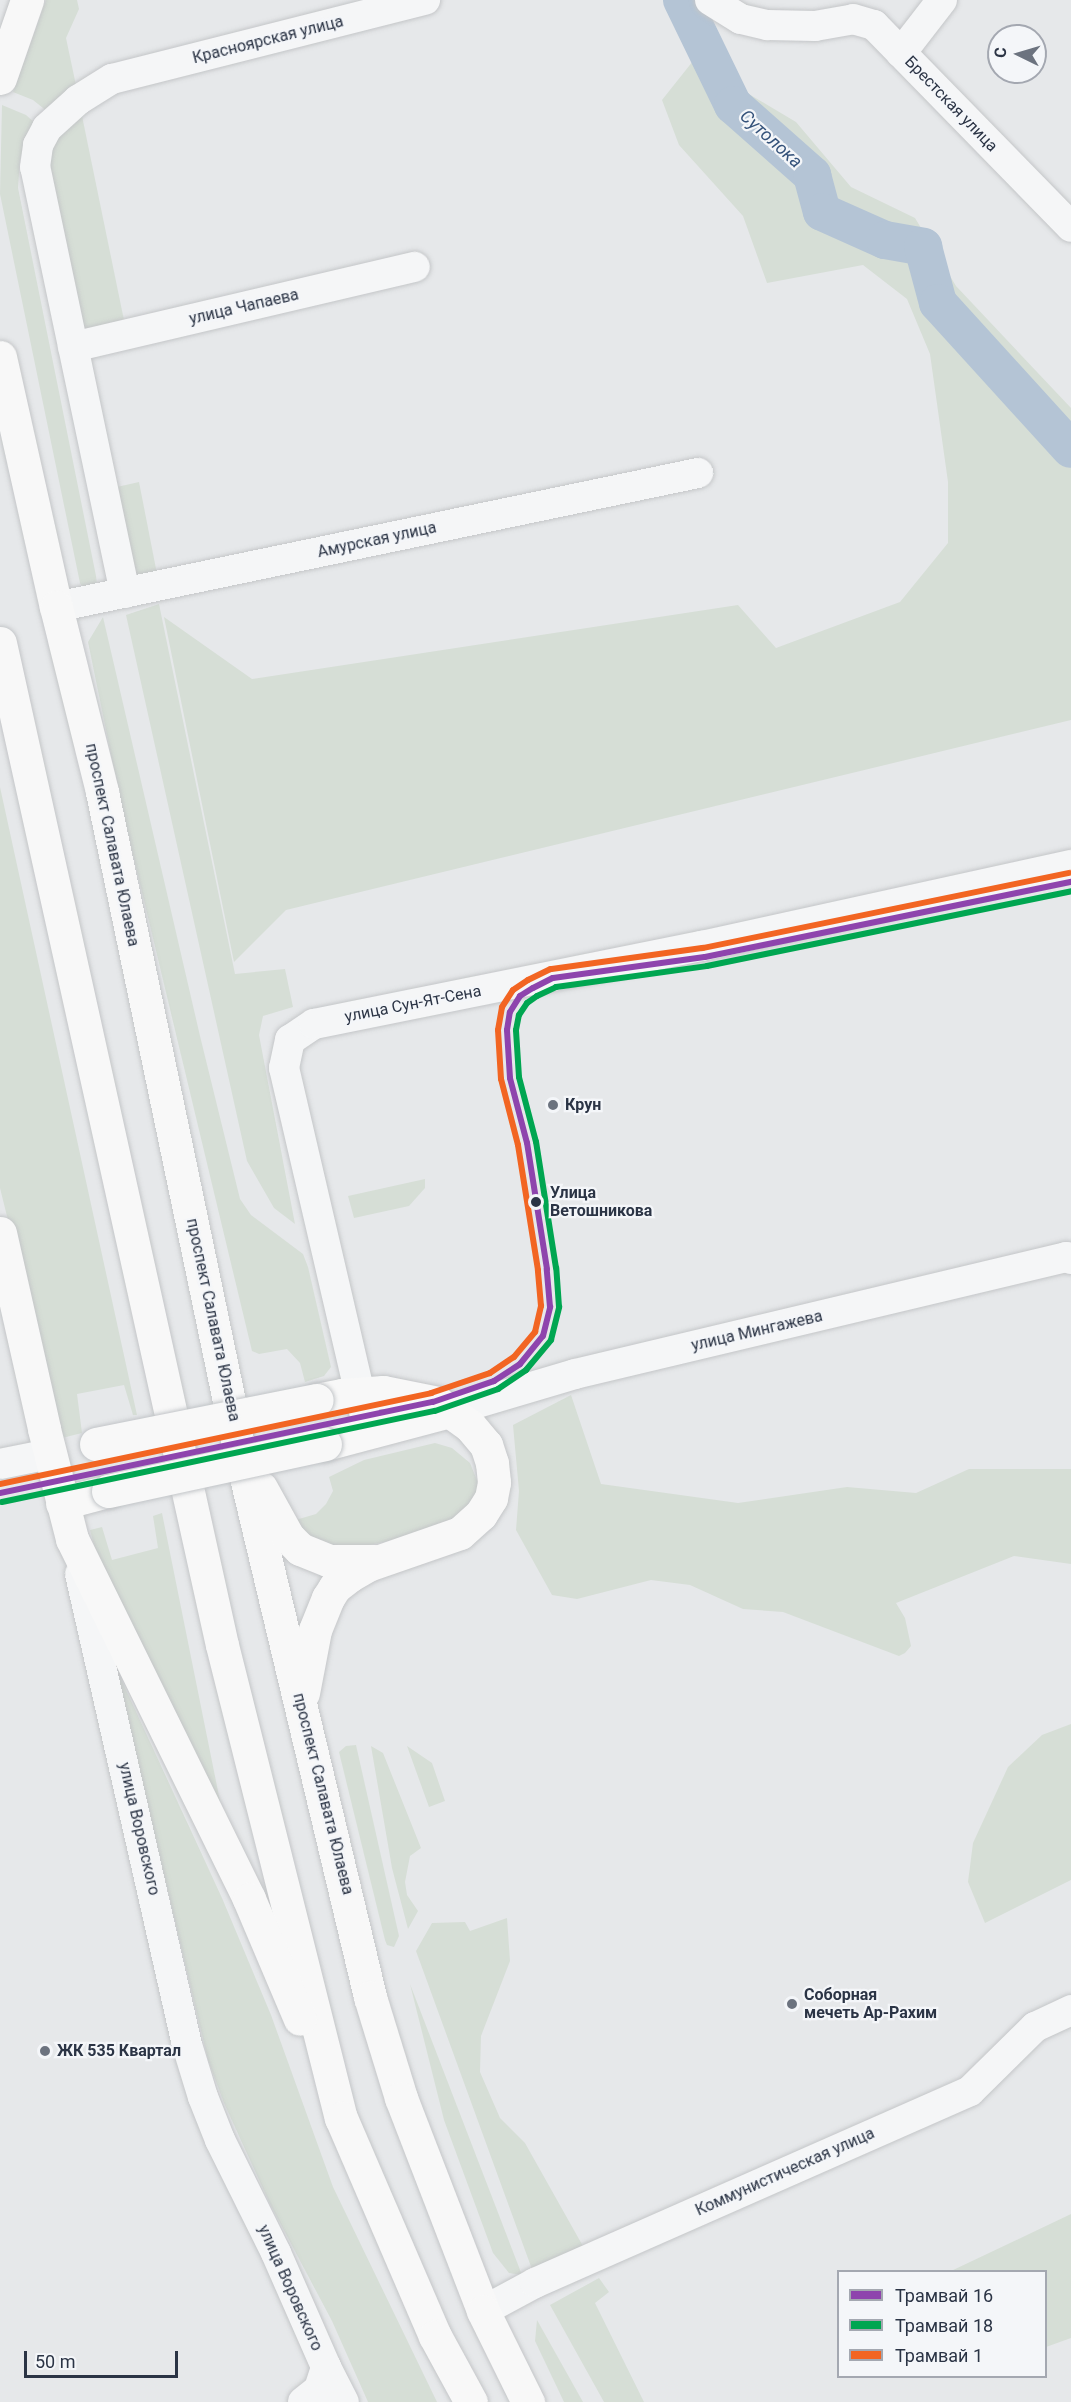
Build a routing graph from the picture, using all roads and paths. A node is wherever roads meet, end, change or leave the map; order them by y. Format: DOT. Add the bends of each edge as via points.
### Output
graph roads {
  1 [pos="27,0"];
  2 [pos="425,0"];
  3 [pos="710,0"];
  4 [pos="942,0"];
  5 [pos="901,53"];
  6 [pos="0,78"];
  7 [pos="1071,227"];
  8 [pos="415,267"];
  9 [pos="73,347"];
  10 [pos="0,357"];
  11 [pos="698,473"];
  12 [pos="125,593"];
  13 [pos="56,607"];
  14 [pos="0,643"];
  15 [pos="1071,865"];
  16 [pos="0,1233"];
  17 [pos="1069,1258"];
  18 [pos="361,1393"];
  19 [pos="450,1411"];
  20 [pos="369,1433"];
  21 [pos="238,1444"];
  22 [pos="50,1454"];
  23 [pos="0,1464"];
  24 [pos="62,1503"];
  25 [pos="72,1539"];
  26 [pos="390,1558"];
  27 [pos="301,1704"];
  28 [pos="1071,2010"];
  29 [pos="341,2118"];
  30 [pos="483,2311"];
  31 [pos="326,2367"];
  32 [pos="303,2402"];
  33 [pos="344,2402"];
  34 [pos="471,2402"];
  35 [pos="528,2402"];
  1 -- 6 [label="main road"];
  2 -- 9 [label="street, Красноярская улица" via="112,79 78,100 46,128 34,166"];
  3 -- 5 [label="street, Брестская улица" via="741,19 768,26 863,21 874,25"];
  4 -- 5 [label="street"];
  5 -- 7 [label="street, Брестская улица"];
  8 -- 9 [label="street, улица Чапаева"];
  9 -- 12 [label="street, Красноярская улица"];
  10 -- 13 [label="main road, проспект Салавата Юлаева"];
  11 -- 12 [label="street, Амурская улица"];
  12 -- 13 [label="street, Амурская улица"];
  13 -- 21 [label="main road, проспект Салавата Юлаева" via="105,804"];
  14 -- 29 [label="main road" via="222,1645"];
  15 -- 18 [label="street, улица Сун-Ят-Сена" via="702,946 314,1024 290,1040 284,1068"];
  16 -- 22 [label="main road, улица Воровского"];
  17 -- 19 [label="street, улица Мингажева" via="575,1374"];
  18 -- 19 [label="main road" via="416,1397"];
  18 -- 20 [label="street, улица Сун-Ят-Сена"];
  18 -- 22 [label="main road, bridge"];
  19 -- 20 [label="main road"];
  19 -- 26 [label="main road" via="486,1445 494,1482 491,1498 482,1514 460,1533"];
  20 -- 24 [label="main road, bridge"];
  21 -- 26 [label="main road" via="278,1521 300,1549 330,1561"];
  21 -- 27 [label="main road, проспект Салавата Юлаева"];
  22 -- 23 [label="street"];
  22 -- 24 [label="main road, улица Воровского"];
  24 -- 25 [label="main road, улица Воровского"];
  25 -- 29 [label="main road" via="249,1899"];
  25 -- 31 [label="street, улица Воровского" via="200,2088 220,2140"];
  26 -- 27 [label="main road" via="349,1576 328,1598 315,1630"];
  27 -- 30 [label="main road, проспект Салавата Юлаева" via="370,1997 401,2098"];
  28 -- 30 [label="street, Коммунистическая улица" via="1035,2027 970,2091 535,2283"];
  29 -- 34 [label="main road" via="435,2336"];
  30 -- 35 [label="main road, проспект Салавата Юлаева"];
  31 -- 32 [label="street" via="319,2389"];
  31 -- 33 [label="street, улица Воровского"];
}
